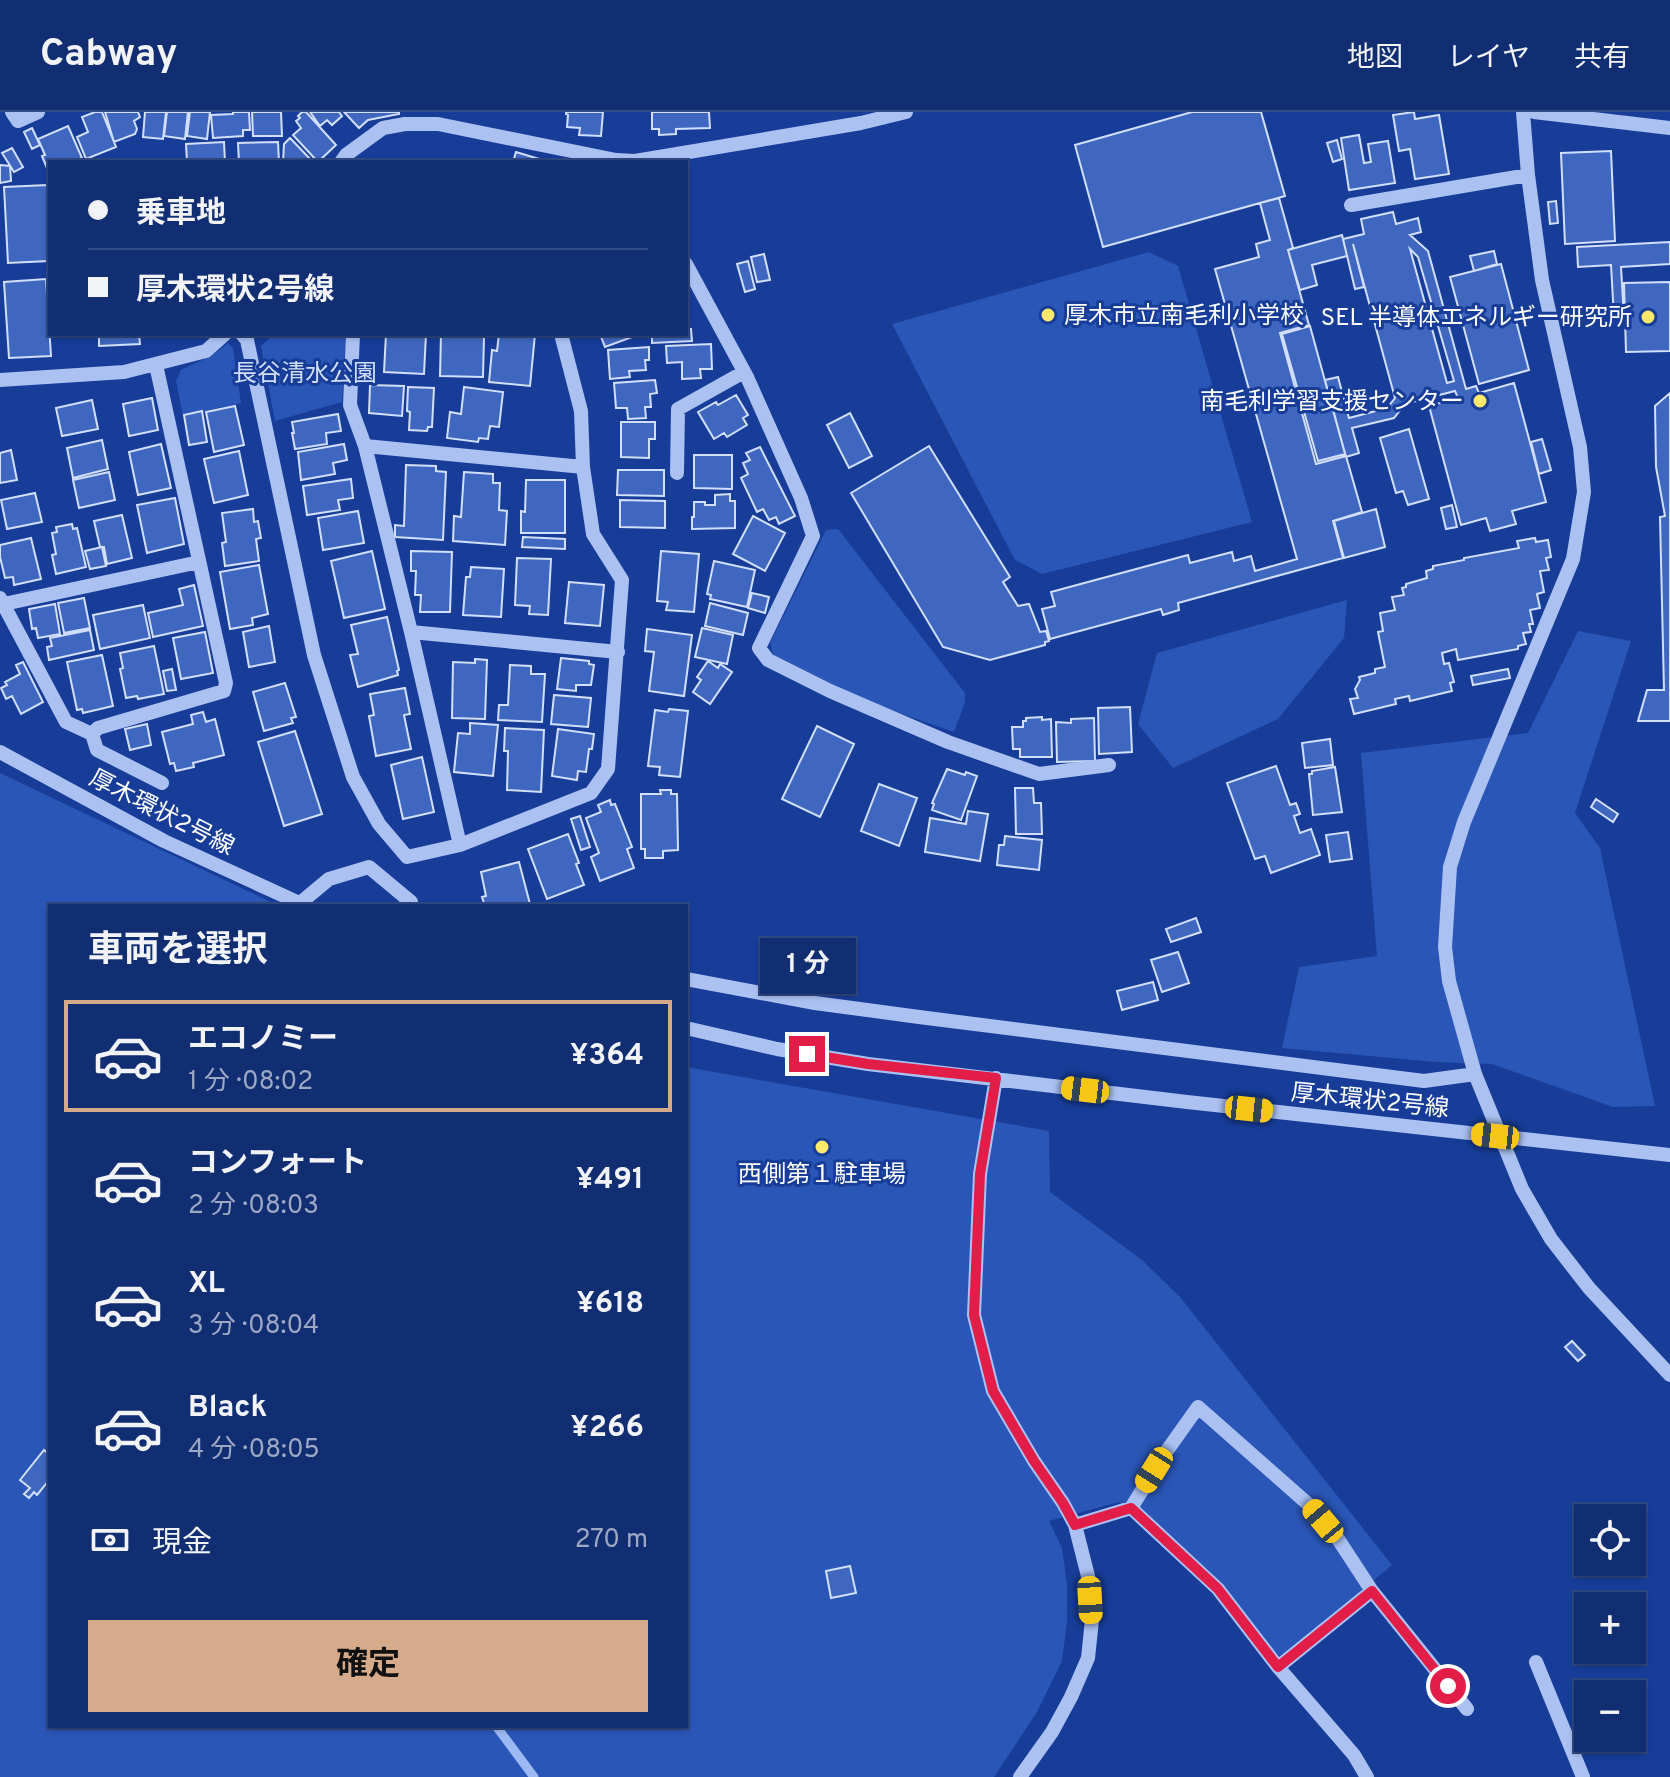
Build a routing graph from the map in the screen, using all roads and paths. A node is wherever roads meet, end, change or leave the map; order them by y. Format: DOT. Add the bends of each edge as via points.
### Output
graph roads {
  1 [pos="12,112"];
  2 [pos="38,112"];
  3 [pos="906,112"];
  4 [pos="1523,112"];
  5 [pos="1534,112"];
  6 [pos="1670,128"];
  7 [pos="342,160"];
  8 [pos="616,160"];
  9 [pos="648,160"];
  10 [pos="1528,175"];
  11 [pos="1351,205"];
  12 [pos="688,268"];
  13 [pos="223,336"];
  14 [pos="248,336"];
  15 [pos="353,336"];
  16 [pos="562,336"];
  17 [pos="156,365"];
  18 [pos="744,372"];
  19 [pos="0,380"];
  20 [pos="365,446"];
  21 [pos="583,467"];
  22 [pos="677,473"];
  23 [pos="199,562"];
  24 [pos="2,601"];
  25 [pos="411,632"];
  26 [pos="618,652"];
  27 [pos="92,734"];
  28 [pos="0,752"];
  29 [pos="1109,765"];
  30 [pos="162,783"];
  31 [pos="460,845"];
  32 [pos="301,904"];
  33 [pos="304,904"];
  34 [pos="411,904"];
  35 [pos="688,979"];
  36 [pos="688,1028"];
  37 [pos="1475,1074"];
  38 [pos="996,1078"];
  39 [pos="1670,1155"];
  40 [pos="1670,1375"];
  41 [pos="1131,1508"];
  42 [pos="1075,1525"];
  43 [pos="1372,1591"];
  44 [pos="1536,1662"];
  45 [pos="1278,1667"];
  46 [pos="1467,1709"];
  47 [pos="1020,1777"];
  48 [pos="1367,1777"];
  49 [pos="1583,1777"];
  1 -- 2 [label="street" via="18,121"];
  3 -- 9 [label="street"];
  4 -- 10 [label="street"];
  5 -- 6 [label="street"];
  7 -- 8 [label="street" via="383,128 405,124 449,125"];
  10 -- 11 [label="street"];
  10 -- 37 [label="street" via="1542,280 1580,447 1584,492 1573,559 1450,867 1445,947 1449,981"];
  12 -- 18 [label="street"];
  13 -- 17 [label="street" via="206,351"];
  14 -- 31 [label="street" via="314,655 353,777 379,824 407,857"];
  15 -- 20 [label="street" via="350,405"];
  16 -- 21 [label="street" via="581,411"];
  17 -- 19 [label="street"];
  17 -- 23 [label="street"];
  18 -- 22 [label="street" via="678,409"];
  18 -- 29 [label="street" via="813,536 759,648 768,660 935,736 1039,774"];
  20 -- 21 [label="street"];
  20 -- 25 [label="street"];
  21 -- 26 [label="street" via="593,534 622,580"];
  23 -- 24 [label="street"];
  23 -- 27 [label="street" via="224,691"];
  24 -- 27 [label="street" via="66,722"];
  25 -- 26 [label="street"];
  25 -- 31 [label="street"];
  26 -- 31 [label="street" via="608,769 591,793"];
  27 -- 30 [label="street" via="97,750"];
  28 -- 32 [label="street, 厚木環状2号線" via="164,841"];
  33 -- 34 [label="street" via="329,879 369,867"];
  35 -- 37 [label="street" via="815,1003 1424,1081"];
  36 -- 38 [label="street, 厚木環状2号線" via="868,1064"];
  37 -- 40 [label="street" via="1522,1189 1551,1239"];
  38 -- 39 [label="street, 厚木環状2号線"];
  38 -- 42 [label="street" via="980,1174 974,1315 993,1391"];
  41 -- 42 [label="street"];
  41 -- 43 [label="street" via="1198,1407 1308,1504"];
  41 -- 45 [label="street" via="1218,1589"];
  42 -- 47 [label="street" via="1089,1580 1088,1658 1052,1732"];
  43 -- 45 [label="street"];
  43 -- 46 [label="street"];
  44 -- 49 [label="street"];
  45 -- 48 [label="street"];
}
